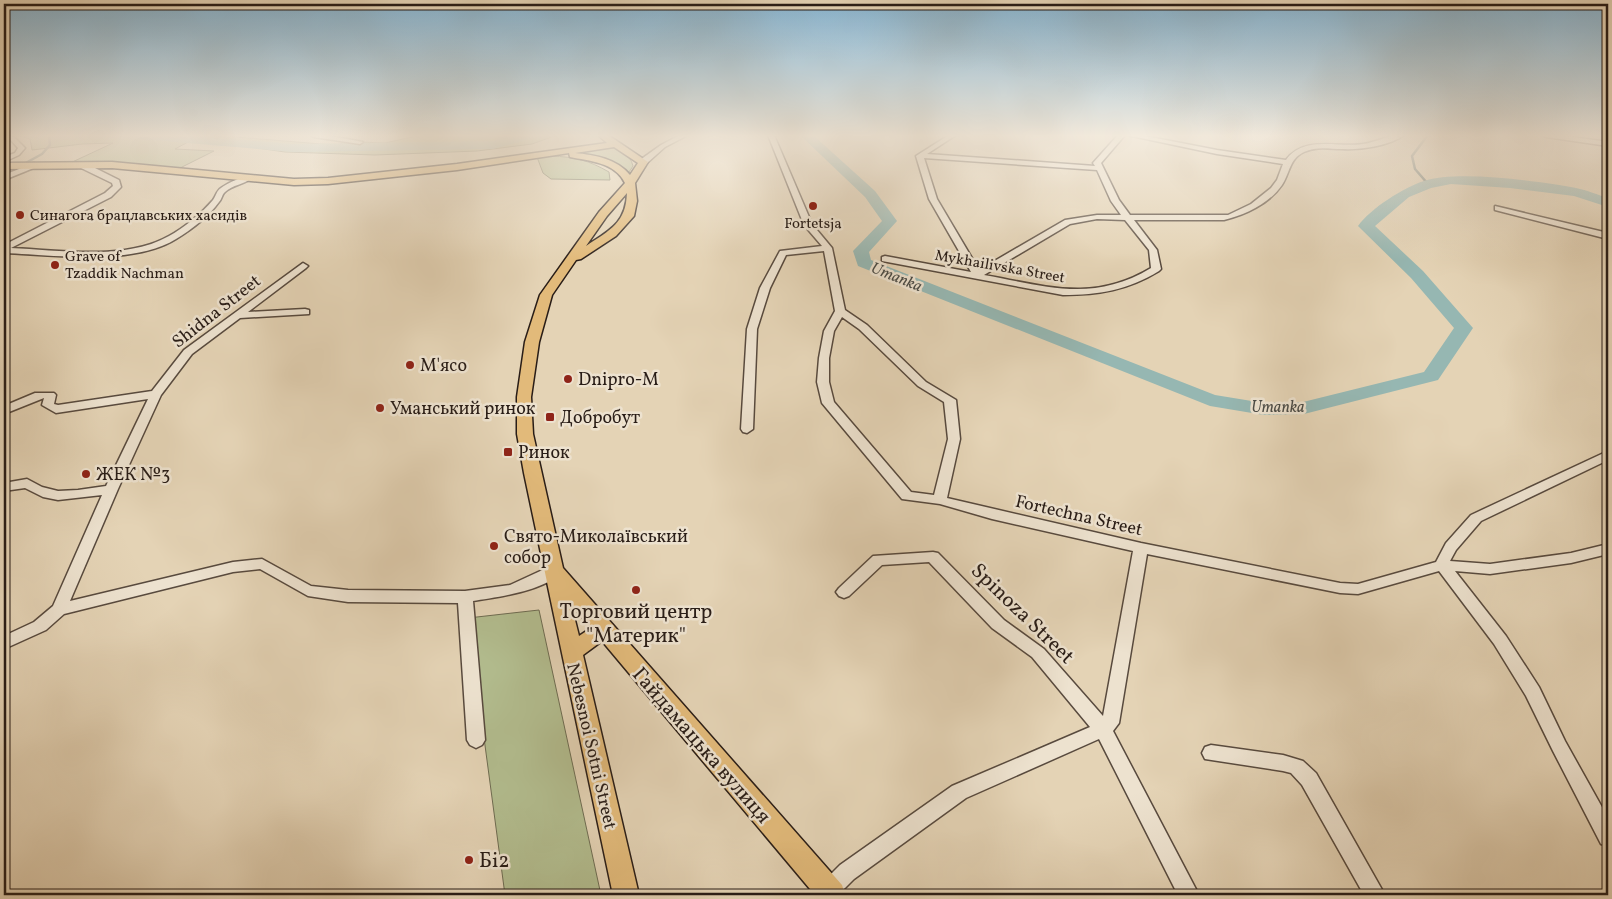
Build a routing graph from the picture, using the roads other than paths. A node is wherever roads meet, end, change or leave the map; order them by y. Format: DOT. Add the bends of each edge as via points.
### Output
graph roads {
  1 [pos="108,177"];
  2 [pos="239,177"];
  3 [pos="361,177"];
  4 [pos="627,177"];
  5 [pos="634,177"];
  6 [pos="788,177"];
  7 [pos="926,177"];
  8 [pos="1104,177"];
  9 [pos="1281,177"];
  10 [pos="248,178"];
  11 [pos="631,182"];
  12 [pos="1498,208"];
  13 [pos="603,214"];
  14 [pos="630,215"];
  15 [pos="1128,218"];
  16 [pos="1608,236"];
  17 [pos="828,248"];
  18 [pos="4,249"];
  19 [pos="885,259"];
  20 [pos="566,265"];
  21 [pos="303,266"];
  22 [pos="977,276"];
  23 [pos="840,311"];
  24 [pos="305,312"];
  25 [pos="238,315"];
  26 [pos="156,394"];
  27 [pos="4,410"];
  28 [pos="747,429"];
  29 [pos="1608,456"];
  30 [pos="4,487"];
  31 [pos="111,488"];
  32 [pos="940,500"];
  33 [pos="1141,548"];
  34 [pos="1608,549"];
  35 [pos="1442,566"];
  36 [pos="554,571"];
  37 [pos="844,592"];
  38 [pos="465,597"];
  39 [pos="59,609"];
  40 [pos="603,630"];
  41 [pos="4,643"];
  42 [pos="571,652"];
  43 [pos="1102,729"];
  44 [pos="476,740"];
  45 [pos="1210,753"];
  46 [pos="1608,836"];
  47 [pos="830,893"];
  48 [pos="626,895"];
  49 [pos="1189,895"];
  50 [pos="1375,895"];
  1 -- 18 [label="street" via="116,182 117,187 108,195"];
  2 -- 10 [label="main road"];
  3 -- 10 [label="main road" via="294,182"];
  4 -- 11 [label="main road"];
  5 -- 11 [label="main road"];
  6 -- 17 [label="street" via="808,225"];
  7 -- 22 [label="street" via="933,199"];
  8 -- 15 [label="street, Mykhailivska Street"];
  9 -- 15 [label="street" via="1273,190 1234,216"];
  10 -- 18 [label="street" via="222,190 216,201 190,225 157,245 125,253 97,254"];
  11 -- 13 [label="main road, Nebesnoi Sotni Street"];
  11 -- 14 [label="main road" via="634,191"];
  12 -- 16 [label="street"];
  13 -- 14 [label="main road" via="619,212"];
  13 -- 20 [label="main road, Nebesnoi Sotni Street"];
  14 -- 20 [label="main road"];
  15 -- 22 [label="street" via="1068,222"];
  15 -- 22 [label="street, Mykhailivska Street" via="1153,250 1156,269 1135,282 1115,289 1063,292"];
  17 -- 23 [label="street"];
  17 -- 28 [label="street" via="783,253 765,288 752,329"];
  19 -- 22 [label="street, Mykhailivska Street"];
  20 -- 36 [label="main road, Nebesnoi Sotni Street" via="544,302 532,342 524,397 525,434"];
  21 -- 25 [label="street, Shidna Street"];
  23 -- 32 [label="street" via="863,327 922,384 950,400 954,439"];
  23 -- 32 [label="street, Fortechna Street" via="829,331 824,358 823,382 828,403 907,496"];
  24 -- 25 [label="street"];
  25 -- 26 [label="street, Shidna Street" via="188,352"];
  26 -- 27 [label="street" via="56,410 48,405 50,395 39,395"];
  26 -- 31 [label="street, Shidna Street"];
  29 -- 35 [label="street" via="1476,518 1443,556"];
  30 -- 31 [label="street" via="27,484 53,497"];
  31 -- 39 [label="street, Shidna Street"];
  32 -- 33 [label="street, Fortechna Street"];
  33 -- 35 [label="street, Fortechna Street" via="1340,588 1358,589"];
  33 -- 43 [label="street" via="1110,723"];
  34 -- 35 [label="street, Fortechna Street" via="1571,558 1490,569"];
  35 -- 46 [label="street" via="1500,640 1533,692"];
  36 -- 38 [label="street" via="512,590"];
  36 -- 40 [label="main road, Гайдамацька вулиця"];
  36 -- 42 [label="main road, Nebesnoi Sotni Street"];
  37 -- 43 [label="street, Spinoza Street" via="878,560 933,557 998,624 1038,653"];
  38 -- 39 [label="street" via="348,596 308,591 262,564 233,567"];
  38 -- 44 [label="street"];
  39 -- 41 [label="street" via="40,626"];
  40 -- 42 [label="main road"];
  40 -- 47 [label="main road, Гайдамацька вулиця"];
  42 -- 48 [label="main road, Nebesnoi Sotni Street"];
  43 -- 47 [label="street" via="959,792 846,872"];
  43 -- 49 [label="street, Spinoza Street"];
  45 -- 50 [label="street" via="1297,767 1309,779"];
}
